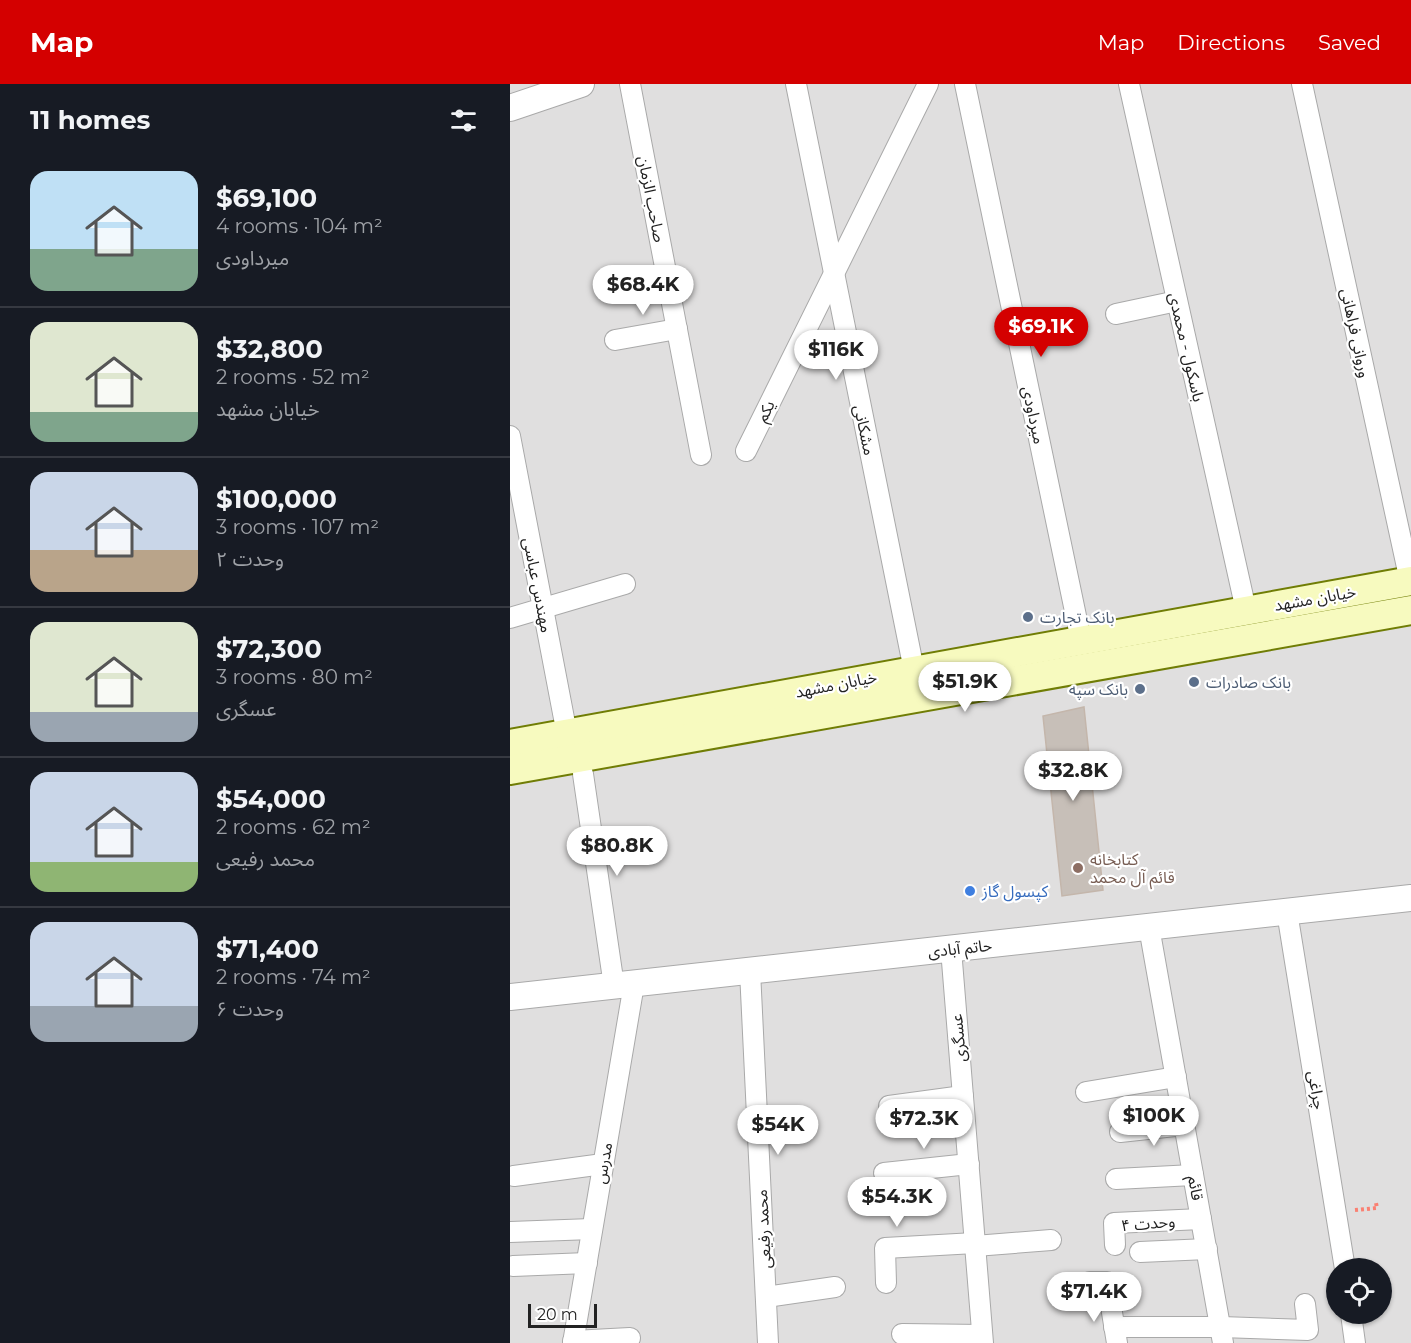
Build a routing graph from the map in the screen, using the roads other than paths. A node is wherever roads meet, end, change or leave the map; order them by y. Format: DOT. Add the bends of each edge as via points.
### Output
graph roads {
  1 [pos="581,84"];
  2 [pos="630,84"];
  3 [pos="795,84"];
  4 [pos="927,84"];
  5 [pos="965,84"];
  6 [pos="1129,84"];
  7 [pos="1302,84"];
  8 [pos="510,108"];
  9 [pos="833,274"];
  10 [pos="1177,301"];
  11 [pos="1116,314"];
  12 [pos="677,329"];
  13 [pos="615,340"];
  14 [pos="510,436"];
  15 [pos="746,451"];
  16 [pos="701,455"];
  17 [pos="1411,581"];
  18 [pos="625,584"];
  19 [pos="543,608"];
  20 [pos="1246,610"];
  21 [pos="1411,610"];
  22 [pos="510,618"];
  23 [pos="1081,640"];
  24 [pos="914,670"];
  25 [pos="567,734"];
  26 [pos="510,744"];
  27 [pos="510,770"];
  28 [pos="583,774"];
  29 [pos="1411,898"];
  30 [pos="1287,912"];
  31 [pos="1149,927"];
  32 [pos="951,949"];
  33 [pos="750,971"];
  34 [pos="624,985"];
  35 [pos="510,997"];
  36 [pos="1176,1077"];
  37 [pos="1086,1092"];
  38 [pos="963,1096"];
  39 [pos="889,1106"];
  40 [pos="1184,1125"];
  41 [pos="1120,1132"];
  42 [pos="603,1164"];
  43 [pos="969,1164"];
  44 [pos="884,1173"];
  45 [pos="1193,1175"];
  46 [pos="514,1176"];
  47 [pos="1116,1179"];
  48 [pos="1201,1219"];
  49 [pos="592,1229"];
  50 [pos="510,1232"];
  51 [pos="1051,1240"];
  52 [pos="975,1244"];
  53 [pos="1114,1245"];
  54 [pos="1207,1249"];
  55 [pos="1140,1252"];
  56 [pos="1343,1258"];
  57 [pos="586,1263"];
  58 [pos="513,1266"];
  59 [pos="1090,1282"];
  60 [pos="886,1283"];
  61 [pos="835,1287"];
  62 [pos="766,1298"];
  63 [pos="1305,1304"];
  64 [pos="1352,1324"];
  65 [pos="902,1334"];
  66 [pos="1115,1335"];
  67 [pos="1222,1335"];
  68 [pos="630,1338"];
  69 [pos="983,1339"];
  70 [pos="573,1342"];
  71 [pos="768,1343"];
  72 [pos="1355,1343"];
  1 -- 8 [label="street"];
  2 -- 12 [label="street, صاحب الزمان"];
  3 -- 9 [label="street, مشکانی"];
  4 -- 9 [label="street, یکم"];
  5 -- 23 [label="street, میرداودی"];
  6 -- 10 [label="street, باسکول - محمدی"];
  7 -- 17 [label="street, وروانی فراهانی"];
  9 -- 15 [label="street, یکم"];
  9 -- 24 [label="street, مشکانی"];
  10 -- 11 [label="street"];
  10 -- 20 [label="street, باسکول - محمدی"];
  12 -- 13 [label="street"];
  12 -- 16 [label="street, صاحب الزمان"];
  14 -- 19 [label="street, مهندس عباسی"];
  17 -- 20 [label="main road, خیابان مشهد"];
  18 -- 19 [label="street"];
  19 -- 22 [label="street"];
  19 -- 25 [label="street, مهندس عباسی"];
  20 -- 23 [label="main road, خیابان مشهد"];
  21 -- 27 [label="main road, خیابان مشهد"];
  23 -- 24 [label="main road, خیابان مشهد"];
  24 -- 25 [label="main road, خیابان مشهد"];
  25 -- 26 [label="main road, خیابان مشهد"];
  28 -- 34 [label="street, مدرس"];
  29 -- 30 [label="street, حاتم آبادی"];
  30 -- 31 [label="street, حاتم آبادی"];
  30 -- 56 [label="street, چراغی"];
  31 -- 32 [label="street, حاتم آبادی"];
  31 -- 36 [label="street, قائم"];
  32 -- 33 [label="street, حاتم آبادی"];
  32 -- 38 [label="street, عسگری"];
  33 -- 34 [label="street, حاتم آبادی"];
  33 -- 62 [label="street, محمد رفیعی"];
  34 -- 35 [label="street, حاتم آبادی"];
  34 -- 42 [label="street, مدرس"];
  36 -- 37 [label="street"];
  36 -- 40 [label="street, قائم"];
  38 -- 39 [label="street"];
  38 -- 43 [label="street, عسگری"];
  40 -- 41 [label="street"];
  40 -- 45 [label="street, قائم"];
  42 -- 46 [label="street"];
  42 -- 49 [label="street, مدرس"];
  43 -- 44 [label="street"];
  43 -- 52 [label="street, عسگری"];
  45 -- 47 [label="street"];
  45 -- 48 [label="street, قائم"];
  48 -- 53 [label="street, وحدت ۴" via="1114,1223"];
  48 -- 54 [label="street, قائم"];
  49 -- 50 [label="street"];
  49 -- 57 [label="street, مدرس"];
  51 -- 52 [label="street"];
  52 -- 60 [label="street" via="885,1248"];
  52 -- 69 [label="street, عسگری"];
  54 -- 55 [label="street"];
  54 -- 67 [label="street, قائم"];
  57 -- 58 [label="street"];
  57 -- 70 [label="street, مدرس"];
  59 -- 66 [label="street" via="1107,1282"];
  61 -- 62 [label="street"];
  62 -- 71 [label="street, محمد رفیعی"];
  63 -- 67 [label="street" via="1308,1330"];
  64 -- 72 [label="street"];
  65 -- 69 [label="street"];
  66 -- 67 [label="street"];
  68 -- 70 [label="street"];
}
